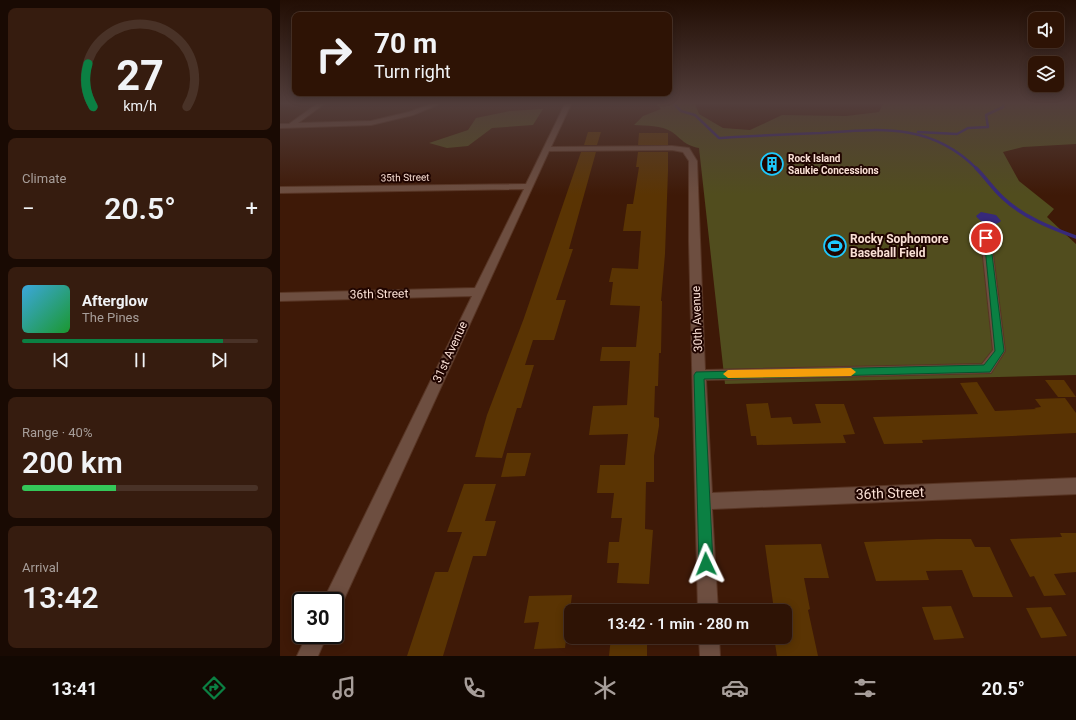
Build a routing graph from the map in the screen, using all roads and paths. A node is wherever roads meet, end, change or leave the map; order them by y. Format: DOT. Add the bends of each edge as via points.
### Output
graph roads {
  1 [pos="554,135"];
  2 [pos="547,149"];
  3 [pos="529,186"];
  4 [pos="280,190"];
  5 [pos="986,238"];
  6 [pos="479,292"];
  7 [pos="280,297"];
  8 [pos="699,375"];
  9 [pos="1076,486"];
  10 [pos="704,501"];
  11 [pos="337,592"];
  12 [pos="708,604"];
  13 [pos="312,644"];
  14 [pos="709,644"];
  15 [pos="307,656"];
  16 [pos="710,656"];
  1 -- 2 [label="street, 31st Avenue"];
  2 -- 3 [label="street, 31st Avenue"];
  2 -- 8 [label="street, 30th Avenue" via="686,150 693,161"];
  3 -- 4 [label="street, 35th Street"];
  3 -- 6 [label="street, 31st Avenue"];
  5 -- 8 [label="street" via="999,351 986,369"];
  6 -- 7 [label="street, 36th Street"];
  6 -- 11 [label="street, 31st Avenue"];
  8 -- 10 [label="street, 30th Avenue"];
  9 -- 10 [label="street, 36th Street"];
  10 -- 12 [label="street, 30th Avenue"];
  13 -- 15 [label="street"];
  14 -- 16 [label="street"];
}
